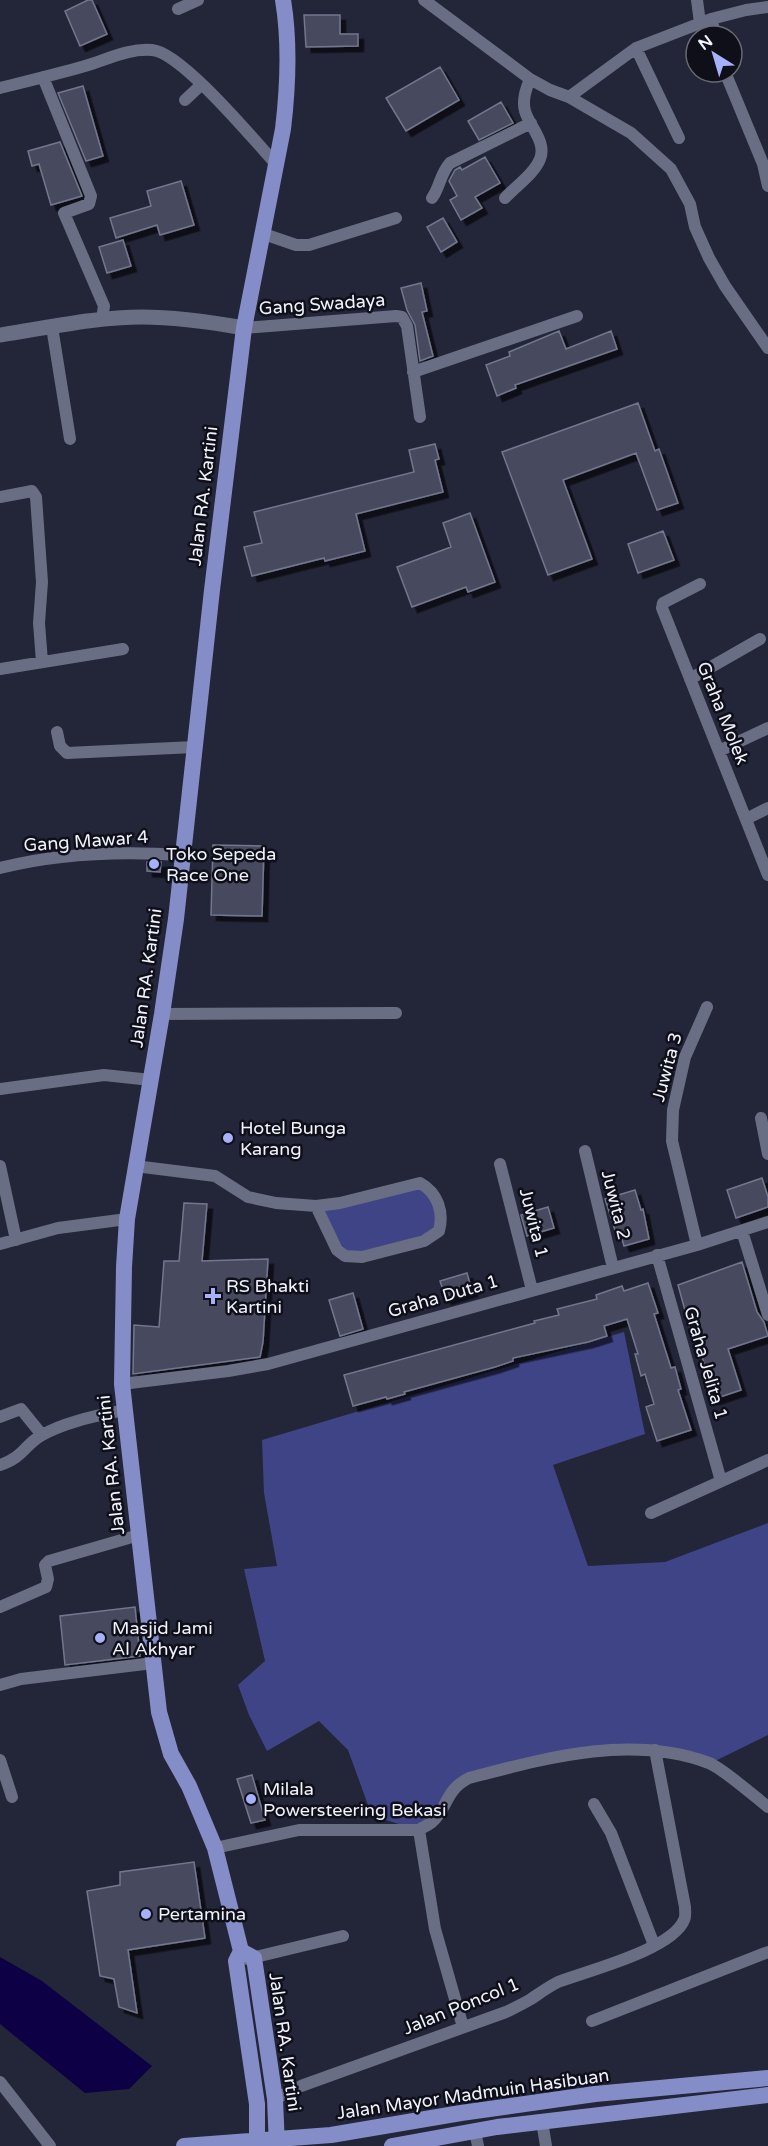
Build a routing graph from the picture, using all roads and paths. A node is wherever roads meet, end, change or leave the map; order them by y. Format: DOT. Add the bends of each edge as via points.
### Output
graph roads {
  1 [pos="198,0"];
  2 [pos="283,0"];
  3 [pos="424,0"];
  4 [pos="697,0"];
  5 [pos="768,7"];
  6 [pos="178,9"];
  7 [pos="706,21"];
  8 [pos="708,24"];
  9 [pos="636,48"];
  10 [pos="43,77"];
  11 [pos="530,79"];
  12 [pos="202,84"];
  13 [pos="730,84"];
  14 [pos="0,88"];
  15 [pos="569,97"];
  16 [pos="185,100"];
  17 [pos="531,123"];
  18 [pos="679,138"];
  19 [pos="276,164"];
  20 [pos="768,186"];
  21 [pos="432,198"];
  22 [pos="506,198"];
  23 [pos="396,218"];
  24 [pos="261,233"];
  25 [pos="577,316"];
  26 [pos="102,319"];
  27 [pos="51,327"];
  28 [pos="244,328"];
  29 [pos="0,335"];
  30 [pos="768,348"];
  31 [pos="413,372"];
  32 [pos="420,417"];
  33 [pos="70,439"];
  34 [pos="0,497"];
  35 [pos="700,584"];
  36 [pos="760,639"];
  37 [pos="123,649"];
  38 [pos="42,662"];
  39 [pos="0,669"];
  40 [pos="690,679"];
  41 [pos="768,728"];
  42 [pos="57,732"];
  43 [pos="194,747"];
  44 [pos="718,751"];
  45 [pos="768,808"];
  46 [pos="746,819"];
  47 [pos="178,854"];
  48 [pos="0,868"];
  49 [pos="768,875"];
  50 [pos="707,1007"];
  51 [pos="396,1013"];
  52 [pos="162,1014"];
  53 [pos="150,1080"];
  54 [pos="0,1089"];
  55 [pos="761,1118"];
  56 [pos="585,1151"];
  57 [pos="768,1154"];
  58 [pos="500,1164"];
  59 [pos="0,1165"];
  60 [pos="135,1166"];
  61 [pos="316,1206"];
  62 [pos="127,1219"];
  63 [pos="768,1222"];
  64 [pos="742,1231"];
  65 [pos="16,1240"];
  66 [pos="0,1244"];
  67 [pos="697,1245"];
  68 [pos="657,1256"];
  69 [pos="613,1268"];
  70 [pos="532,1290"];
  71 [pos="768,1315"];
  72 [pos="122,1384"];
  73 [pos="124,1410"];
  74 [pos="0,1417"];
  75 [pos="42,1435"];
  76 [pos="768,1460"];
  77 [pos="0,1465"];
  78 [pos="721,1481"];
  79 [pos="651,1513"];
  80 [pos="139,1535"];
  81 [pos="0,1607"];
  82 [pos="153,1663"];
  83 [pos="0,1685"];
  84 [pos="655,1749"];
  85 [pos="0,1760"];
  86 [pos="3,1779"];
  87 [pos="12,1797"];
  88 [pos="594,1804"];
  89 [pos="768,1807"];
  90 [pos="419,1830"];
  91 [pos="215,1848"];
  92 [pos="343,1936"];
  93 [pos="654,1945"];
  94 [pos="768,1952"];
  95 [pos="244,1957"];
  96 [pos="592,2021"];
  97 [pos="463,2027"];
  98 [pos="768,2078"];
  99 [pos="0,2082"];
  100 [pos="768,2095"];
  101 [pos="275,2099"];
  102 [pos="542,2121"];
  103 [pos="476,2138"];
  104 [pos="277,2142"];
  105 [pos="257,2143"];
  106 [pos="50,2146"];
  107 [pos="184,2146"];
  108 [pos="392,2146"];
  109 [pos="546,2146"];
  1 -- 6 [label="street"];
  2 -- 19 [label="main road, Jalan RA. Kartini" via="287,97"];
  3 -- 11 [label="street"];
  4 -- 7 [label="street"];
  5 -- 7 [label="street"];
  7 -- 8 [label="street"];
  7 -- 9 [label="street"];
  9 -- 15 [label="street"];
  9 -- 18 [label="street"];
  10 -- 12 [label="street" via="131,51 154,50"];
  10 -- 14 [label="street"];
  10 -- 26 [label="street" via="91,196 89,204 64,213 104,306"];
  11 -- 15 [label="street"];
  11 -- 17 [label="street" via="524,102"];
  12 -- 16 [label="street"];
  12 -- 19 [label="street"];
  13 -- 20 [label="street" via="763,164"];
  15 -- 30 [label="street" via="631,133 671,169 690,204 709,258"];
  17 -- 21 [label="street" via="450,163"];
  17 -- 22 [label="street" via="541,147 540,160"];
  19 -- 24 [label="main road, Jalan RA. Kartini"];
  23 -- 24 [label="street" via="309,245 296,245"];
  24 -- 28 [label="main road, Jalan RA. Kartini"];
  25 -- 31 [label="street"];
  26 -- 27 [label="street"];
  26 -- 28 [label="street" via="171,318"];
  27 -- 29 [label="street"];
  27 -- 33 [label="street"];
  28 -- 31 [label="street, Gang Swadaya" via="402,317 407,326"];
  28 -- 43 [label="main road, Jalan RA. Kartini"];
  31 -- 32 [label="street"];
  34 -- 38 [label="street" via="32,490 36,497"];
  35 -- 40 [label="street, Graha Molek" via="663,603 662,608"];
  36 -- 40 [label="street"];
  37 -- 38 [label="street"];
  38 -- 39 [label="street"];
  40 -- 44 [label="street, Graha Molek"];
  41 -- 44 [label="street"];
  42 -- 43 [label="street" via="60,746 67,753"];
  43 -- 47 [label="main road, Jalan RA. Kartini"];
  44 -- 46 [label="street, Graha Molek"];
  45 -- 46 [label="street"];
  46 -- 49 [label="street, Graha Molek"];
  47 -- 48 [label="street, Gang Mawar 4" via="109,853 27,861"];
  47 -- 52 [label="main road, Jalan RA. Kartini" via="176,919"];
  50 -- 67 [label="street, Juwita 3" via="685,1057 672,1110 672,1142"];
  51 -- 52 [label="street"];
  52 -- 53 [label="main road, Jalan RA. Kartini"];
  53 -- 54 [label="street" via="104,1075"];
  53 -- 60 [label="main road, Jalan RA. Kartini"];
  55 -- 57 [label="street"];
  56 -- 69 [label="street, Juwita 2"];
  58 -- 70 [label="street, Juwita 1"];
  59 -- 65 [label="street"];
  60 -- 61 [label="street" via="215,1176 248,1197"];
  60 -- 62 [label="main road, Jalan RA. Kartini"];
  61 -- 61 [label="street" via="337,1250 345,1256 362,1257 424,1241 439,1231 442,1219 431,1189 420,1183"];
  62 -- 65 [label="street" via="58,1228"];
  62 -- 72 [label="main road, Jalan RA. Kartini"];
  63 -- 64 [label="street, Graha Duta 1"];
  64 -- 67 [label="street, Graha Duta 1"];
  64 -- 71 [label="street"];
  65 -- 66 [label="street"];
  67 -- 68 [label="street, Graha Duta 1"];
  68 -- 69 [label="street, Graha Duta 1"];
  68 -- 78 [label="street, Graha Jelita 1"];
  69 -- 70 [label="street, Graha Duta 1"];
  70 -- 72 [label="street, Graha Duta 1" via="268,1364"];
  72 -- 73 [label="main road, Jalan RA. Kartini"];
  73 -- 75 [label="street"];
  73 -- 80 [label="main road, Jalan RA. Kartini"];
  74 -- 75 [label="street" via="21,1409"];
  75 -- 77 [label="street" via="15,1460"];
  76 -- 78 [label="street"];
  78 -- 79 [label="street"];
  80 -- 81 [label="street" via="49,1561 45,1565 46,1587"];
  80 -- 82 [label="main road, Jalan RA. Kartini"];
  82 -- 83 [label="street"];
  82 -- 91 [label="main road, Jalan RA. Kartini" via="159,1712 171,1755 189,1786"];
  84 -- 89 [label="street" via="711,1763"];
  84 -- 90 [label="street" via="600,1750 469,1778 450,1793 432,1822"];
  84 -- 93 [label="street, Jalan Poncol 1" via="685,1919 680,1928"];
  85 -- 86 [label="street"];
  86 -- 87 [label="street"];
  88 -- 93 [label="street" via="611,1833"];
  90 -- 91 [label="street" via="299,1830"];
  90 -- 97 [label="street" via="435,1929"];
  91 -- 95 [label="main road, Jalan RA. Kartini"];
  92 -- 95 [label="street"];
  93 -- 97 [label="street, Jalan Poncol 1" via="558,1982 506,2012"];
  94 -- 96 [label="street"];
  95 -- 101 [label="main road, Jalan RA. Kartini"];
  95 -- 105 [label="main road, Jalan RA. Kartini"];
  97 -- 101 [label="street, Jalan Poncol 1"];
  98 -- 104 [label="main road, Jalan Mayor Madmuin Hasibuan" via="595,2094"];
  99 -- 106 [label="street"];
  100 -- 102 [label="main road, Jalan Mayor Madmuin Hasibuan"];
  101 -- 104 [label="main road, Jalan RA. Kartini"];
  102 -- 103 [label="main road, Jalan Mayor Madmuin Hasibuan"];
  102 -- 109 [label="street"];
  103 -- 108 [label="main road, Jalan Mayor Madmuin Hasibuan"];
  104 -- 105 [label="main road, Jalan Mayor Madmuin Hasibuan"];
  105 -- 107 [label="main road, Jalan Mayor Madmuin Hasibuan"];
}
